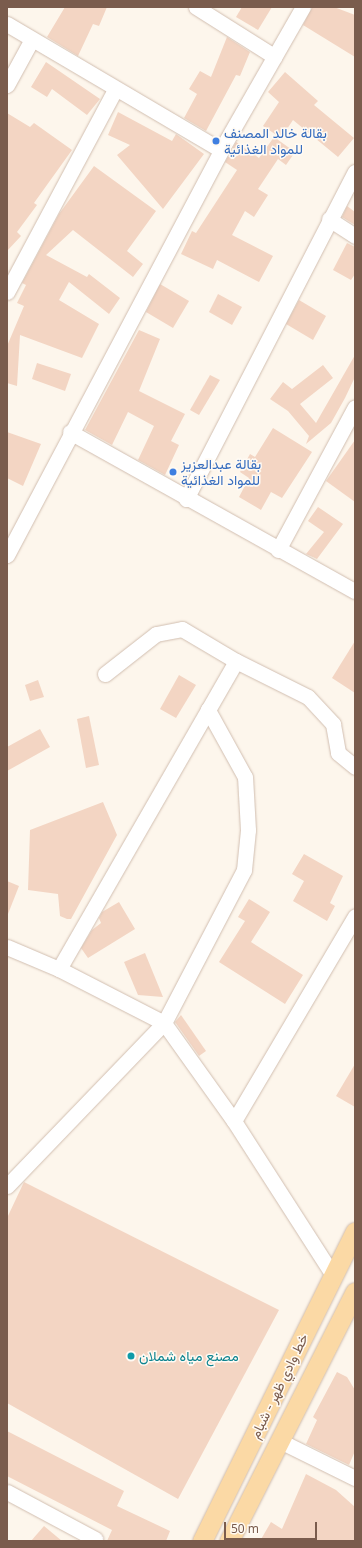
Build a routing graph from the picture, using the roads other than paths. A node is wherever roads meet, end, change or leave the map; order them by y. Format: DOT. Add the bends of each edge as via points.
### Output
graph roads {
  1 [pos="196,7"];
  2 [pos="303,7"];
  3 [pos="7,24"];
  4 [pos="31,41"];
  5 [pos="275,57"];
  6 [pos="7,85"];
  7 [pos="115,90"];
  8 [pos="221,150"];
  9 [pos="355,172"];
  10 [pos="329,219"];
  11 [pos="355,236"];
  12 [pos="7,292"];
  13 [pos="355,408"];
  14 [pos="70,432"];
  15 [pos="186,499"];
  16 [pos="278,550"];
  17 [pos="7,555"];
  18 [pos="355,591"];
  19 [pos="236,661"];
  20 [pos="105,674"];
  21 [pos="208,710"];
  22 [pos="355,767"];
  23 [pos="355,916"];
  24 [pos="7,946"];
  25 [pos="59,969"];
  26 [pos="164,1023"];
  27 [pos="234,1121"];
  28 [pos="7,1186"];
  29 [pos="355,1232"];
  30 [pos="333,1275"];
  31 [pos="355,1292"];
  32 [pos="280,1441"];
  33 [pos="355,1478"];
  34 [pos="7,1492"];
  35 [pos="95,1539"];
  36 [pos="202,1541"];
  37 [pos="229,1541"];
  1 -- 5 [label="street"];
  2 -- 5 [label="street"];
  3 -- 4 [label="street"];
  4 -- 6 [label="street"];
  4 -- 7 [label="street"];
  5 -- 8 [label="street"];
  7 -- 8 [label="street"];
  7 -- 12 [label="street"];
  8 -- 14 [label="street"];
  9 -- 10 [label="street"];
  10 -- 11 [label="street"];
  10 -- 15 [label="street"];
  13 -- 16 [label="street"];
  14 -- 15 [label="street"];
  14 -- 17 [label="street"];
  15 -- 16 [label="street"];
  16 -- 18 [label="street"];
  19 -- 20 [label="street" via="182,629 156,634"];
  19 -- 21 [label="street"];
  19 -- 22 [label="street" via="308,697 332,724 338,753"];
  21 -- 25 [label="street"];
  21 -- 26 [label="street" via="244,777 248,830 244,870"];
  23 -- 27 [label="street"];
  24 -- 25 [label="street"];
  25 -- 26 [label="street"];
  26 -- 27 [label="street"];
  26 -- 28 [label="street"];
  27 -- 30 [label="street"];
  29 -- 30 [label="main road, خط وادي ظهر - شبام"];
  30 -- 36 [label="main road, خط وادي ظهر - شبام"];
  31 -- 32 [label="main road, خط وادي ظهر - شبام"];
  32 -- 33 [label="street"];
  32 -- 37 [label="main road, خط وادي ظهر - شبام"];
  34 -- 35 [label="street"];
}
